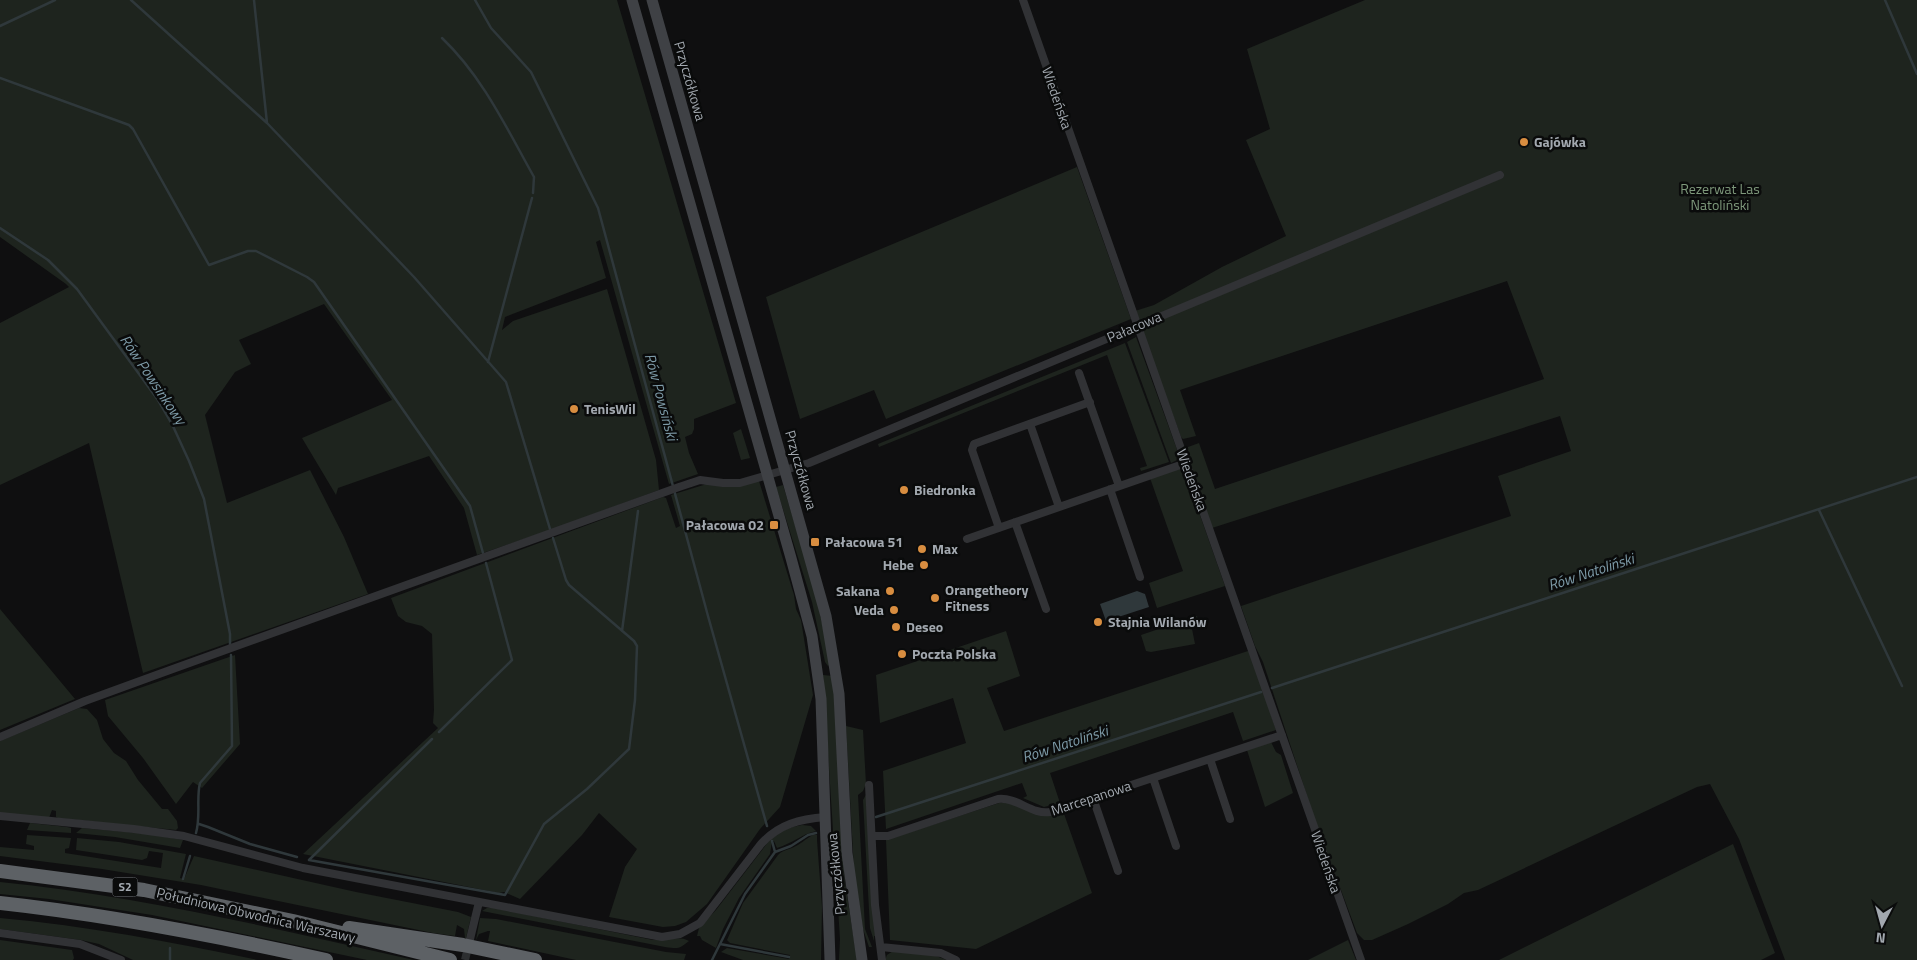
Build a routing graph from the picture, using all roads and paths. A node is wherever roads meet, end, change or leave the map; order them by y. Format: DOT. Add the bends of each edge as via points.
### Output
graph roads {
  1 [pos="632,0"];
  2 [pos="652,0"];
  3 [pos="1023,0"];
  4 [pos="672,138"];
  5 [pos="693,148"];
  6 [pos="1500,175"];
  7 [pos="1136,327"];
  8 [pos="1079,373"];
  9 [pos="1090,402"];
  10 [pos="1030,424"];
  11 [pos="1186,463"];
  12 [pos="785,471"];
  13 [pos="768,476"];
  14 [pos="1119,486"];
  15 [pos="1110,489"];
  16 [pos="1059,507"];
  17 [pos="1015,522"];
  18 [pos="999,528"];
  19 [pos="967,539"];
  20 [pos="1140,577"];
  21 [pos="1046,609"];
  22 [pos="816,656"];
  23 [pos="836,670"];
  24 [pos="1282,735"];
  25 [pos="0,737"];
  26 [pos="1210,759"];
  27 [pos="1153,778"];
  28 [pos="869,785"];
  29 [pos="1093,798"];
  30 [pos="0,816"];
  31 [pos="826,817"];
  32 [pos="1230,819"];
  33 [pos="872,836"];
  34 [pos="1176,846"];
  35 [pos="0,871"];
  36 [pos="1118,872"];
  37 [pos="478,902"];
  38 [pos="0,903"];
  39 [pos="293,921"];
  40 [pos="0,933"];
  41 [pos="470,939"];
  42 [pos="881,947"];
  43 [pos="296,954"];
  44 [pos="121,960"];
  45 [pos="314,960"];
  46 [pos="326,960"];
  47 [pos="450,960"];
  48 [pos="535,960"];
  49 [pos="830,960"];
  50 [pos="862,960"];
  51 [pos="882,960"];
  52 [pos="956,960"];
  53 [pos="1361,960"];
  1 -- 4 [label="main road, Przyczółkowa"];
  2 -- 5 [label="main road, Przyczółkowa"];
  3 -- 7 [label="street, Wiedeńska"];
  4 -- 5 [label="main road" via="685,139"];
  4 -- 13 [label="main road, Przyczółkowa"];
  5 -- 12 [label="main road, Przyczółkowa"];
  6 -- 7 [label="street, Pałacowa"];
  7 -- 11 [label="street, Wiedeńska"];
  7 -- 12 [label="street, Pałacowa"];
  8 -- 9 [label="street"];
  9 -- 10 [label="street"];
  9 -- 14 [label="street"];
  10 -- 16 [label="street"];
  10 -- 18 [label="street" via="973,446"];
  11 -- 14 [label="street"];
  11 -- 24 [label="street, Wiedeńska"];
  12 -- 13 [label="street, Pałacowa"];
  12 -- 23 [label="main road, Przyczółkowa" via="823,606"];
  13 -- 22 [label="main road, Przyczółkowa"];
  13 -- 25 [label="street, Pałacowa" via="732,483 700,480 670,490 170,670"];
  14 -- 15 [label="street"];
  15 -- 16 [label="street"];
  15 -- 20 [label="street"];
  16 -- 17 [label="street"];
  17 -- 18 [label="street"];
  17 -- 21 [label="street"];
  18 -- 19 [label="street"];
  22 -- 23 [label="main road" via="821,667"];
  22 -- 31 [label="main road, Przyczółkowa"];
  23 -- 50 [label="main road, Przyczółkowa" via="847,853"];
  24 -- 26 [label="street, Marcepanowa"];
  24 -- 53 [label="street, Wiedeńska"];
  26 -- 27 [label="street, Marcepanowa"];
  26 -- 32 [label="street"];
  27 -- 29 [label="street, Marcepanowa"];
  27 -- 34 [label="street"];
  28 -- 33 [label="street"];
  29 -- 33 [label="street, Marcepanowa" via="1044,813 1014,800 998,799 888,836"];
  29 -- 36 [label="street"];
  30 -- 37 [label="street" via="184,836 303,868"];
  31 -- 37 [label="street" via="785,824 772,833 708,915 694,928 680,934 655,936"];
  31 -- 49 [label="main road, Przyczółkowa"];
  33 -- 42 [label="street" via="875,905"];
  35 -- 39 [label="highway, Południowa Obwodnica Warszawy / S2" via="144,890"];
  37 -- 41 [label="street"];
  38 -- 43 [label="highway, Południowa Obwodnica Warszawy" via="146,923"];
  39 -- 47 [label="highway, Południowa Obwodnica Warszawy / S2"];
  39 -- 48 [label="highway" via="463,945"];
  40 -- 44 [label="street" via="80,944"];
  42 -- 51 [label="street"];
  42 -- 52 [label="street" via="941,954"];
  43 -- 45 [label="highway"];
  43 -- 46 [label="highway, Południowa Obwodnica Warszawy"];
}
